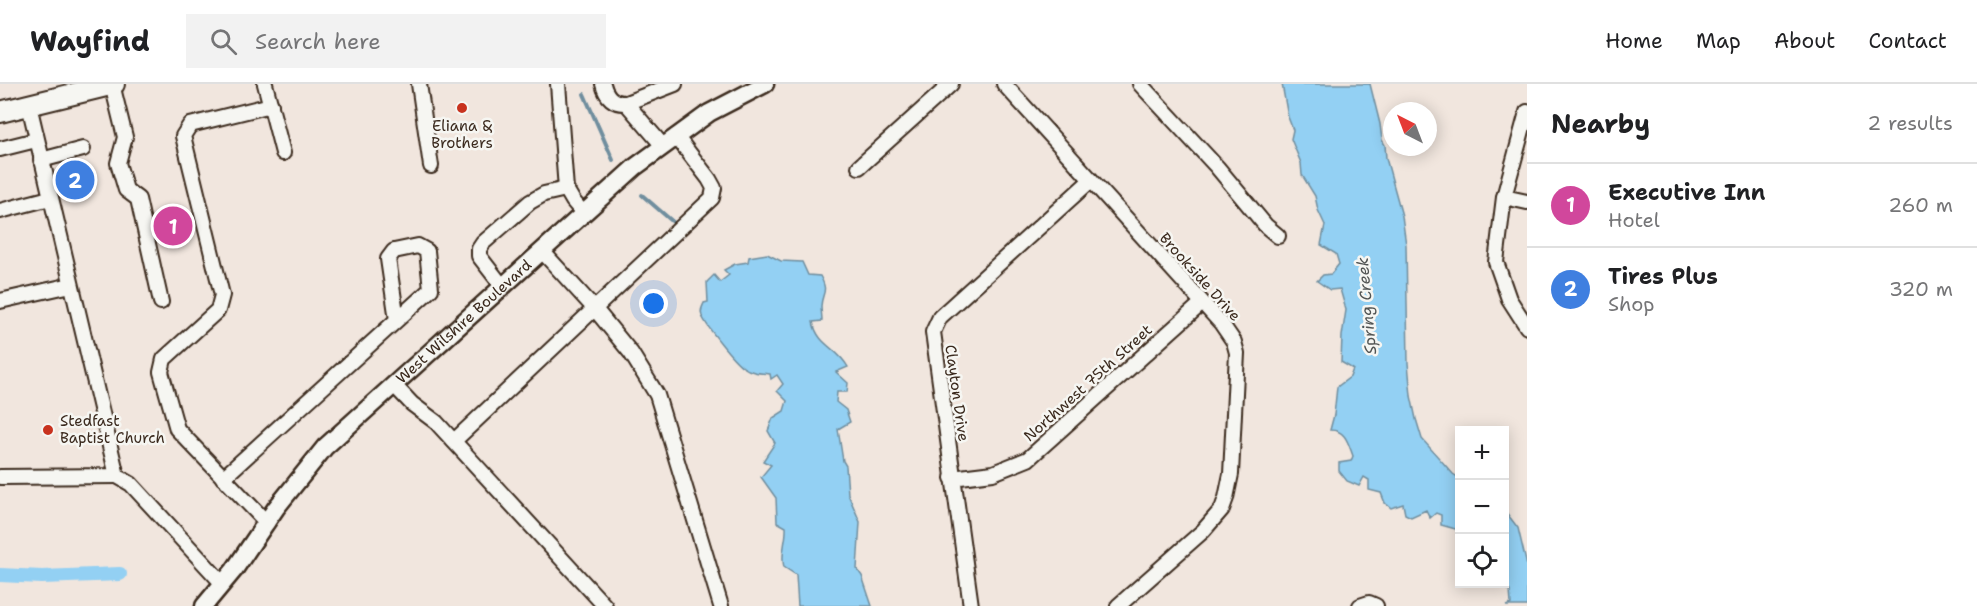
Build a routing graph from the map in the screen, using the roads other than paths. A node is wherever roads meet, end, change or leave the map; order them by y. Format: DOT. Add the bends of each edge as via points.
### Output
graph roads {
  1 [pos="80,84"];
  2 [pos="113,84"];
  3 [pos="265,84"];
  4 [pos="419,84"];
  5 [pos="558,84"];
  6 [pos="603,84"];
  7 [pos="675,84"];
  8 [pos="765,84"];
  9 [pos="951,84"];
  10 [pos="1004,84"];
  11 [pos="1140,84"];
  12 [pos="627,103"];
  13 [pos="34,104"];
  14 [pos="271,105"];
  15 [pos="0,112"];
  16 [pos="1527,112"];
  17 [pos="36,140"];
  18 [pos="670,141"];
  19 [pos="0,149"];
  20 [pos="83,149"];
  21 [pos="283,153"];
  22 [pos="41,160"];
  23 [pos="431,166"];
  24 [pos="859,167"];
  25 [pos="1091,180"];
  26 [pos="566,189"];
  27 [pos="1504,197"];
  28 [pos="50,198"];
  29 [pos="1527,202"];
  30 [pos="0,211"];
  31 [pos="584,214"];
  32 [pos="1278,236"];
  33 [pos="542,251"];
  34 [pos="71,285"];
  35 [pos="503,287"];
  36 [pos="0,301"];
  37 [pos="161,302"];
  38 [pos="1202,303"];
  39 [pos="595,309"];
  40 [pos="397,320"];
  41 [pos="1527,327"];
  42 [pos="394,385"];
  43 [pos="454,441"];
  44 [pos="1,474"];
  45 [pos="117,476"];
  46 [pos="223,478"];
  47 [pos="952,478"];
  48 [pos="267,523"];
  49 [pos="223,584"];
  50 [pos="204,606"];
  51 [pos="604,606"];
  52 [pos="721,606"];
  53 [pos="971,606"];
  54 [pos="1118,606"];
  55 [pos="1360,606"];
  56 [pos="1376,606"];
  1 -- 13 [label="highway"];
  2 -- 13 [label="highway"];
  2 -- 37 [label="street" via="125,137 118,163 126,190 138,199"];
  3 -- 14 [label="street"];
  4 -- 23 [label="street"];
  5 -- 26 [label="street"];
  6 -- 12 [label="street" via="609,97 620,104"];
  7 -- 12 [label="street"];
  8 -- 18 [label="main road, West Wilshire Boulevard" via="709,113"];
  9 -- 24 [label="street"];
  10 -- 25 [label="street, Brookside Drive"];
  11 -- 32 [label="street"];
  12 -- 18 [label="street"];
  13 -- 15 [label="highway"];
  13 -- 17 [label="street"];
  14 -- 21 [label="street"];
  14 -- 46 [label="street" via="190,125 183,136 222,295 218,310 164,359 161,372 177,429"];
  16 -- 27 [label="street"];
  17 -- 19 [label="street"];
  17 -- 22 [label="street"];
  18 -- 31 [label="main road, West Wilshire Boulevard"];
  18 -- 39 [label="street" via="709,179 714,188 712,198"];
  20 -- 22 [label="street"];
  22 -- 28 [label="street"];
  25 -- 38 [label="street, Brookside Drive"];
  25 -- 47 [label="street, Clayton Drive" via="936,323 933,341"];
  26 -- 31 [label="street"];
  26 -- 35 [label="street" via="530,202 479,249 479,256"];
  27 -- 29 [label="street"];
  27 -- 41 [label="street" via="1496,262 1509,299"];
  28 -- 30 [label="street"];
  28 -- 34 [label="street"];
  31 -- 33 [label="main road, West Wilshire Boulevard"];
  33 -- 35 [label="main road, West Wilshire Boulevard"];
  33 -- 39 [label="street"];
  34 -- 36 [label="street"];
  34 -- 45 [label="street"];
  35 -- 42 [label="main road, West Wilshire Boulevard"];
  38 -- 47 [label="street, Northwest 75th Street" via="1028,459 993,473"];
  38 -- 54 [label="street, Brookside Drive" via="1228,332 1237,353 1227,498 1203,531"];
  39 -- 43 [label="street"];
  39 -- 52 [label="street" via="631,353 657,395"];
  40 -- 40 [label="street" via="431,289 427,251 418,246 394,251 388,259"];
  40 -- 46 [label="street"];
  42 -- 43 [label="street"];
  42 -- 48 [label="main road, West Wilshire Boulevard" via="325,447"];
  43 -- 51 [label="street"];
  44 -- 45 [label="street"];
  45 -- 49 [label="street" via="131,484"];
  46 -- 48 [label="street"];
  47 -- 53 [label="street, Clayton Drive"];
  48 -- 49 [label="main road, West Wilshire Boulevard"];
  49 -- 50 [label="main road, West Wilshire Boulevard"];
  55 -- 56 [label="street"];
}
